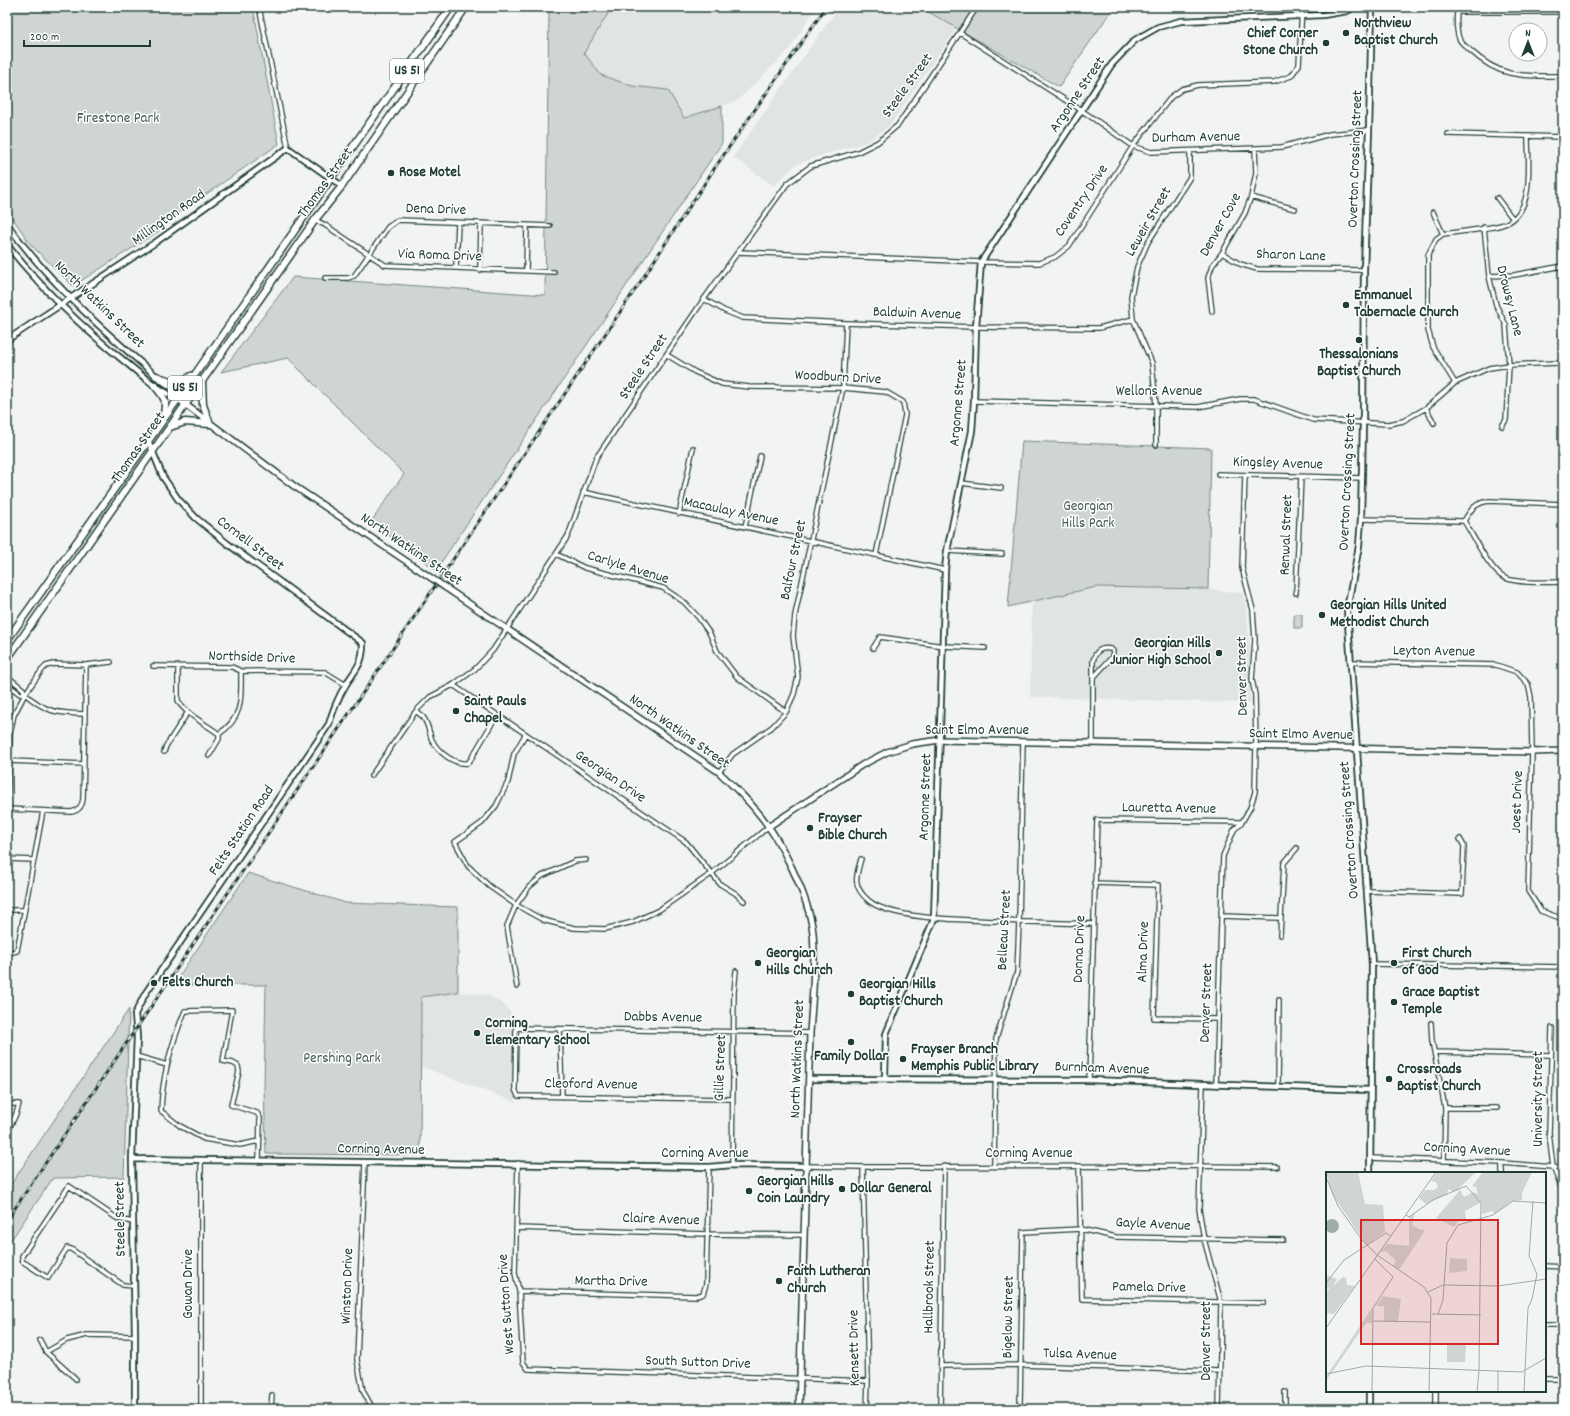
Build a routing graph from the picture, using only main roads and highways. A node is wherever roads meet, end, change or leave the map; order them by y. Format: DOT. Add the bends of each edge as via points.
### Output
graph roads {
  1 [pos="451,7"];
  2 [pos="466,7"];
  3 [pos="298,225"];
  4 [pos="307,231"];
  5 [pos="274,260"];
  6 [pos="283,266"];
  7 [pos="196,373"];
  8 [pos="156,376"];
  9 [pos="202,382"];
  10 [pos="154,385"];
  11 [pos="178,399"];
  12 [pos="185,405"];
  13 [pos="162,422"];
  14 [pos="210,424"];
  15 [pos="170,427"];
  16 [pos="7,640"];
  17 [pos="7,659"];
  18 [pos="1563,751"];
  19 [pos="768,827"];
  20 [pos="799,1409"];
  1 -- 3 [label="highway, Thomas Street / US 51"];
  2 -- 4 [label="highway, Thomas Street / US 51" via="342,186"];
  3 -- 4 [label="highway"];
  3 -- 5 [label="highway, Thomas Street / US 51"];
  4 -- 6 [label="highway, Thomas Street / US 51"];
  5 -- 6 [label="highway"];
  5 -- 7 [label="highway, Thomas Street / US 51"];
  6 -- 9 [label="highway, Thomas Street / US 51"];
  7 -- 8 [label="highway" via="184,381 177,382"];
  7 -- 11 [label="highway, Thomas Street / US 51"];
  9 -- 12 [label="highway, Thomas Street / US 51"];
  9 -- 14 [label="highway" via="203,405"];
  10 -- 13 [label="highway" via="166,402"];
  11 -- 12 [label="main road, North Watkins Street"];
  11 -- 13 [label="highway, Thomas Street / US 51"];
  12 -- 14 [label="main road, North Watkins Street"];
  12 -- 15 [label="highway, Thomas Street / US 51"];
  13 -- 16 [label="highway, Thomas Street / US 51"];
  14 -- 15 [label="highway" via="185,422"];
  14 -- 19 [label="main road, North Watkins Street, bridge" via="294,486 719,772 756,810"];
  15 -- 17 [label="highway, Thomas Street / US 51"];
  18 -- 19 [label="main road, Saint Elmo Avenue" via="940,740 912,744 887,752 862,765"];
  19 -- 20 [label="main road, North Watkins Street" via="790,864 813,932"];
}
